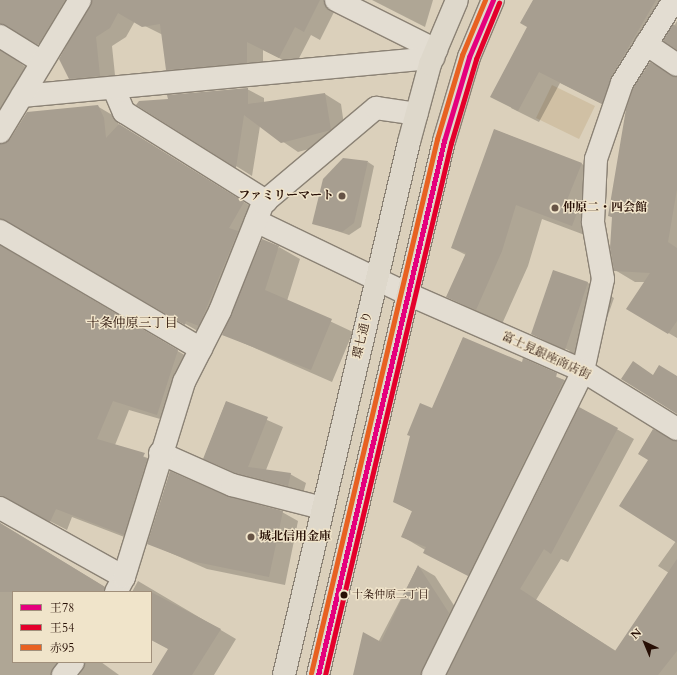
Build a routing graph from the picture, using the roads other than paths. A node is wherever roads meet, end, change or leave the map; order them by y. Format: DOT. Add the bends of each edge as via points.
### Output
graph roads {
  1 [pos="80,0"];
  2 [pos="336,0"];
  3 [pos="457,0"];
  4 [pos="493,0"];
  5 [pos="674,0"];
  6 [pos="0,36"];
  7 [pos="646,44"];
  8 [pos="434,54"];
  9 [pos="42,62"];
  10 [pos="677,65"];
  11 [pos="114,89"];
  12 [pos="22,96"];
  13 [pos="417,114"];
  14 [pos="0,132"];
  15 [pos="266,201"];
  16 [pos="256,221"];
  17 [pos="0,231"];
  18 [pos="376,280"];
  19 [pos="408,294"];
  20 [pos="201,349"];
  21 [pos="583,371"];
  22 [pos="677,429"];
  23 [pos="160,454"];
  24 [pos="0,508"];
  25 [pos="322,508"];
  26 [pos="120,585"];
  27 [pos="72,663"];
  28 [pos="63,675"];
  29 [pos="284,675"];
  30 [pos="318,675"];
  31 [pos="434,675"];
  1 -- 9 [label="street"];
  2 -- 8 [label="street"];
  3 -- 8 [label="main road, 環七通り"];
  4 -- 19 [label="main road" via="469,57 444,140"];
  5 -- 7 [label="street"];
  6 -- 9 [label="street"];
  7 -- 10 [label="street"];
  7 -- 21 [label="street" via="622,83 596,159 593,222 603,279"];
  8 -- 11 [label="street"];
  8 -- 13 [label="main road, 環七通り"];
  9 -- 12 [label="street"];
  11 -- 12 [label="street"];
  11 -- 15 [label="street" via="124,112"];
  12 -- 14 [label="street"];
  13 -- 15 [label="street" via="376,108"];
  13 -- 18 [label="main road, 環七通り"];
  15 -- 16 [label="street"];
  16 -- 18 [label="street, 富士見銀座商店街"];
  16 -- 20 [label="street" via="220,311"];
  17 -- 20 [label="street"];
  18 -- 19 [label="street, 富士見銀座商店街"];
  18 -- 25 [label="main road, 環七通り"];
  19 -- 21 [label="street, 富士見銀座商店街"];
  19 -- 30 [label="main road"];
  20 -- 23 [label="street" via="184,382"];
  21 -- 22 [label="street, 富士見銀座商店街"];
  21 -- 31 [label="street"];
  23 -- 25 [label="street" via="232,485"];
  23 -- 26 [label="street"];
  24 -- 26 [label="street"];
  25 -- 29 [label="main road, 環七通り"];
  27 -- 28 [label="street"];
}
